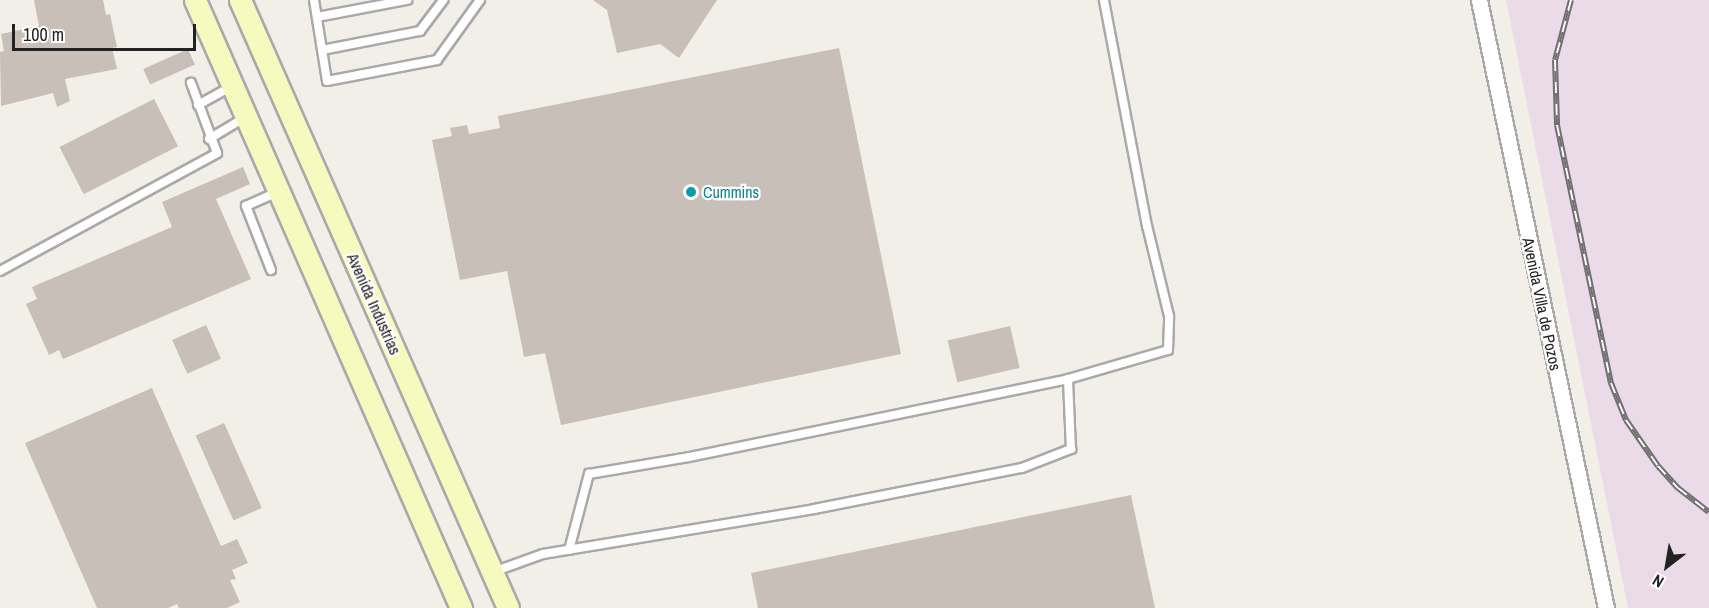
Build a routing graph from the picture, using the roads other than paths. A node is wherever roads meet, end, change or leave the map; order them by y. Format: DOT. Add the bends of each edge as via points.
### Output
graph roads {
  1 [pos="195,0"];
  2 [pos="240,0"];
  3 [pos="314,0"];
  4 [pos="407,0"];
  5 [pos="443,0"];
  6 [pos="480,0"];
  7 [pos="1104,0"];
  8 [pos="1479,0"];
  9 [pos="316,16"];
  10 [pos="322,50"];
  11 [pos="191,82"];
  12 [pos="232,86"];
  13 [pos="198,105"];
  14 [pos="246,117"];
  15 [pos="209,139"];
  16 [pos="278,191"];
  17 [pos="271,270"];
  18 [pos="0,271"];
  19 [pos="1068,379"];
  20 [pos="569,550"];
  21 [pos="492,572"];
  22 [pos="509,606"];
  23 [pos="461,608"];
  24 [pos="1606,608"];
  1 -- 12 [label="main road"];
  2 -- 21 [label="main road, Avenida Industrias"];
  3 -- 9 [label="lane"];
  4 -- 9 [label="lane"];
  5 -- 10 [label="lane" via="420,31"];
  6 -- 10 [label="lane" via="437,60 327,81"];
  7 -- 19 [label="lane" via="1168,316 1168,350"];
  8 -- 24 [label="street, Avenida Villa de Pozos"];
  9 -- 10 [label="lane"];
  11 -- 13 [label="lane"];
  12 -- 13 [label="lane"];
  12 -- 14 [label="main road"];
  13 -- 15 [label="lane"];
  14 -- 15 [label="lane"];
  14 -- 16 [label="main road"];
  15 -- 18 [label="lane" via="217,153"];
  16 -- 17 [label="lane" via="246,206"];
  16 -- 23 [label="main road"];
  19 -- 20 [label="lane" via="589,474"];
  19 -- 20 [label="lane" via="1071,448 1022,468 813,509"];
  20 -- 21 [label="lane" via="543,554"];
  21 -- 22 [label="main road, Avenida Industrias"];
}
